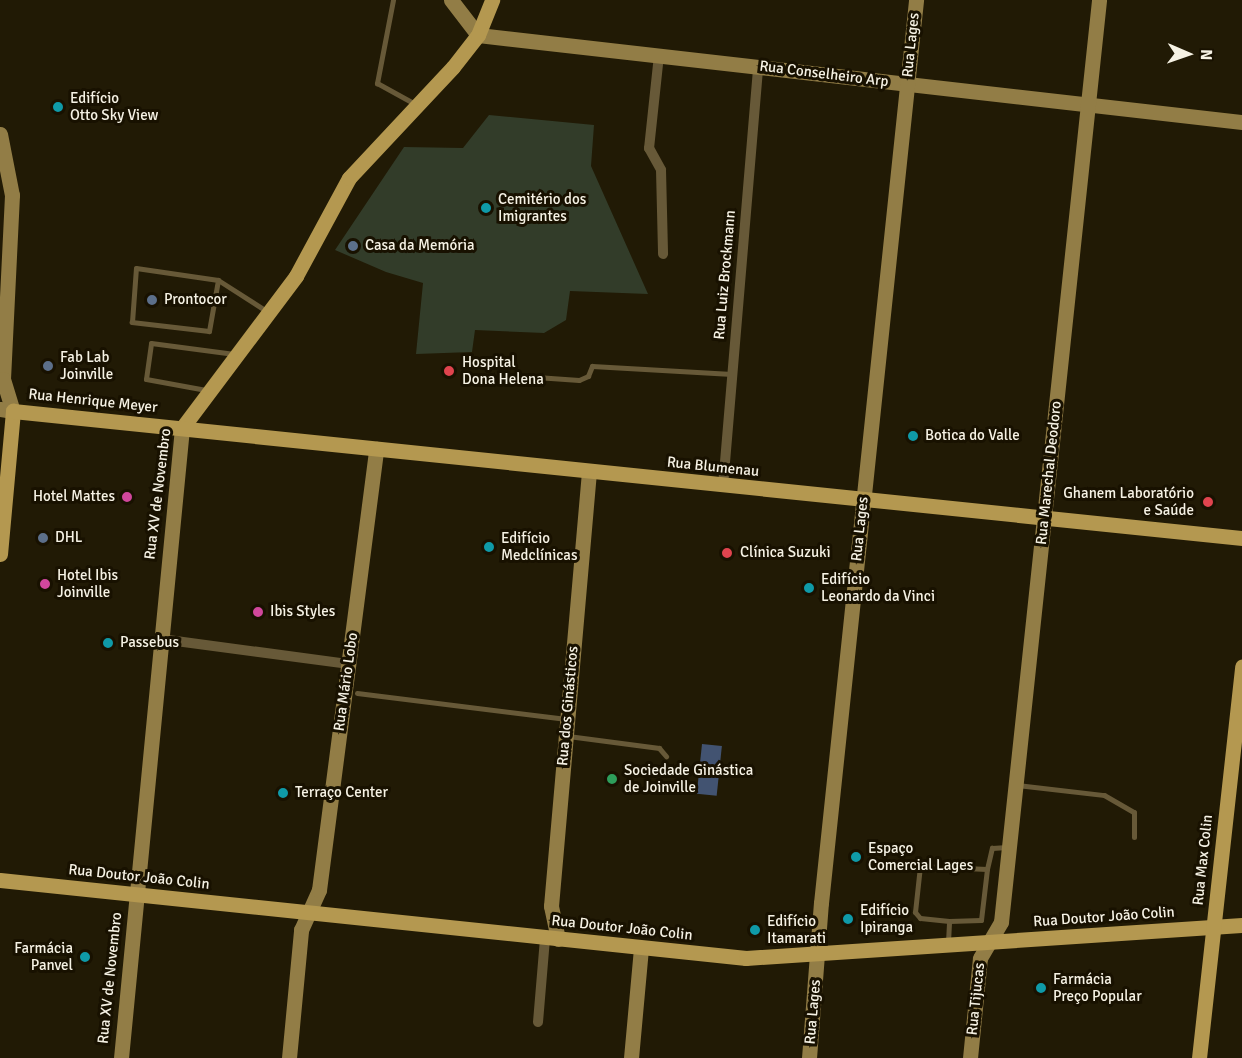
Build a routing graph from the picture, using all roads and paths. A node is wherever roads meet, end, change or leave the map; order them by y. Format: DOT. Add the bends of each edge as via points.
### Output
graph roads {
  1 [pos="393,0"];
  2 [pos="451,0"];
  3 [pos="492,0"];
  4 [pos="916,0"];
  5 [pos="1099,0"];
  6 [pos="478,35"];
  7 [pos="659,55"];
  8 [pos="758,67"];
  9 [pos="907,84"];
  10 [pos="416,105"];
  11 [pos="1088,105"];
  12 [pos="1242,122"];
  13 [pos="0,134"];
  14 [pos="4,159"];
  15 [pos="663,254"];
  16 [pos="218,280"];
  17 [pos="269,312"];
  18 [pos="236,355"];
  19 [pos="732,374"];
  20 [pos="522,376"];
  21 [pos="2,384"];
  22 [pos="209,391"];
  23 [pos="7,410"];
  24 [pos="182,428"];
  25 [pos="376,449"];
  26 [pos="589,472"];
  27 [pos="723,486"];
  28 [pos="3,497"];
  29 [pos="863,500"];
  30 [pos="1044,518"];
  31 [pos="1242,538"];
  32 [pos="0,554"];
  33 [pos="161,639"];
  34 [pos="349,664"];
  35 [pos="1242,666"];
  36 [pos="357,693"];
  37 [pos="567,719"];
  38 [pos="566,735"];
  39 [pos="666,756"];
  40 [pos="1016,784"];
  41 [pos="1134,837"];
  42 [pos="1009,847"];
  43 [pos="987,869"];
  44 [pos="0,880"];
  45 [pos="136,894"];
  46 [pos="309,913"];
  47 [pos="949,921"];
  48 [pos="1242,925"];
  49 [pos="1214,927"];
  50 [pos="552,939"];
  51 [pos="990,942"];
  52 [pos="948,945"];
  53 [pos="641,948"];
  54 [pos="817,954"];
  55 [pos="538,1022"];
  56 [pos="121,1058"];
  57 [pos="289,1058"];
  58 [pos="632,1058"];
  59 [pos="809,1058"];
  60 [pos="970,1058"];
  61 [pos="1199,1058"];
  1 -- 10 [label="lane" via="377,82"];
  2 -- 6 [label="main road"];
  3 -- 6 [label="main road, Rua XV de Novembro"];
  4 -- 9 [label="main road, Rua Lages"];
  5 -- 11 [label="main road, Rua Marechal Deodoro"];
  6 -- 7 [label="main road, Rua Conselheiro Arp"];
  6 -- 10 [label="main road, Rua XV de Novembro"];
  7 -- 8 [label="main road, Rua Conselheiro Arp"];
  7 -- 15 [label="street" via="649,148 661,170"];
  8 -- 9 [label="main road, Rua Conselheiro Arp"];
  8 -- 19 [label="street, Rua Luiz Brockmann"];
  9 -- 11 [label="main road, Rua Conselheiro Arp"];
  9 -- 29 [label="main road, Rua Lages"];
  10 -- 17 [label="main road, Rua XV de Novembro" via="349,178 296,276"];
  11 -- 12 [label="main road, Rua Conselheiro Arp"];
  11 -- 30 [label="main road, Rua Marechal Deodoro"];
  13 -- 14 [label="main road"];
  14 -- 21 [label="main road" via="12,195"];
  16 -- 16 [label="lane" via="136,268 132,322 209,331"];
  16 -- 17 [label="lane"];
  17 -- 18 [label="main road, Rua XV de Novembro"];
  18 -- 22 [label="main road, Rua XV de Novembro"];
  18 -- 22 [label="lane" via="151,343 146,379"];
  19 -- 20 [label="lane" via="592,366 588,376 579,380"];
  19 -- 27 [label="street, Rua Luiz Brockmann"];
  21 -- 23 [label="main road"];
  22 -- 24 [label="main road, Rua XV de Novembro"];
  23 -- 24 [label="main road, Rua Henrique Meyer"];
  23 -- 28 [label="main road"];
  24 -- 25 [label="main road, Rua Blumenau"];
  24 -- 33 [label="main road, Rua XV de Novembro"];
  25 -- 26 [label="main road, Rua Blumenau"];
  25 -- 34 [label="main road, Rua Mário Lobo"];
  26 -- 27 [label="main road, Rua Blumenau"];
  26 -- 37 [label="main road, Rua dos Ginásticos"];
  27 -- 29 [label="main road, Rua Blumenau"];
  28 -- 32 [label="main road"];
  29 -- 30 [label="main road, Rua Blumenau"];
  29 -- 54 [label="main road, Rua Lages"];
  30 -- 31 [label="main road, Rua Blumenau"];
  30 -- 40 [label="main road, Rua Marechal Deodoro"];
  33 -- 34 [label="street"];
  33 -- 45 [label="main road, Rua XV de Novembro"];
  34 -- 46 [label="main road, Rua Mário Lobo" via="319,890"];
  35 -- 49 [label="main road, Rua Max Colin"];
  36 -- 37 [label="lane"];
  37 -- 38 [label="main road, Rua dos Ginásticos"];
  38 -- 39 [label="lane" via="658,748"];
  38 -- 50 [label="main road, Rua dos Ginásticos" via="551,906"];
  40 -- 41 [label="lane" via="1104,795 1134,812"];
  40 -- 42 [label="main road, Rua Marechal Deodoro"];
  42 -- 43 [label="lane" via="992,848"];
  42 -- 51 [label="main road, Rua Marechal Deodoro" via="1001,922"];
  43 -- 47 [label="lane" via="981,920"];
  43 -- 47 [label="lane" via="920,866 917,916"];
  44 -- 45 [label="main road, Rua Doutor João Colin"];
  45 -- 46 [label="main road, Rua Doutor João Colin"];
  45 -- 56 [label="main road, Rua XV de Novembro"];
  46 -- 50 [label="main road, Rua Doutor João Colin"];
  46 -- 57 [label="main road, Rua Mário Lobo" via="301,930"];
  47 -- 52 [label="lane"];
  48 -- 49 [label="main road, Rua Doutor João Colin"];
  49 -- 51 [label="main road, Rua Doutor João Colin"];
  49 -- 61 [label="main road, Rua Max Colin"];
  50 -- 53 [label="main road, Rua Doutor João Colin"];
  50 -- 55 [label="street"];
  51 -- 52 [label="main road, Rua Doutor João Colin"];
  51 -- 60 [label="main road, Rua Tijucas" via="980,958"];
  52 -- 54 [label="main road, Rua Doutor João Colin"];
  53 -- 54 [label="main road, Rua Doutor João Colin" via="746,958"];
  53 -- 58 [label="main road"];
  54 -- 59 [label="main road, Rua Lages"];
}
